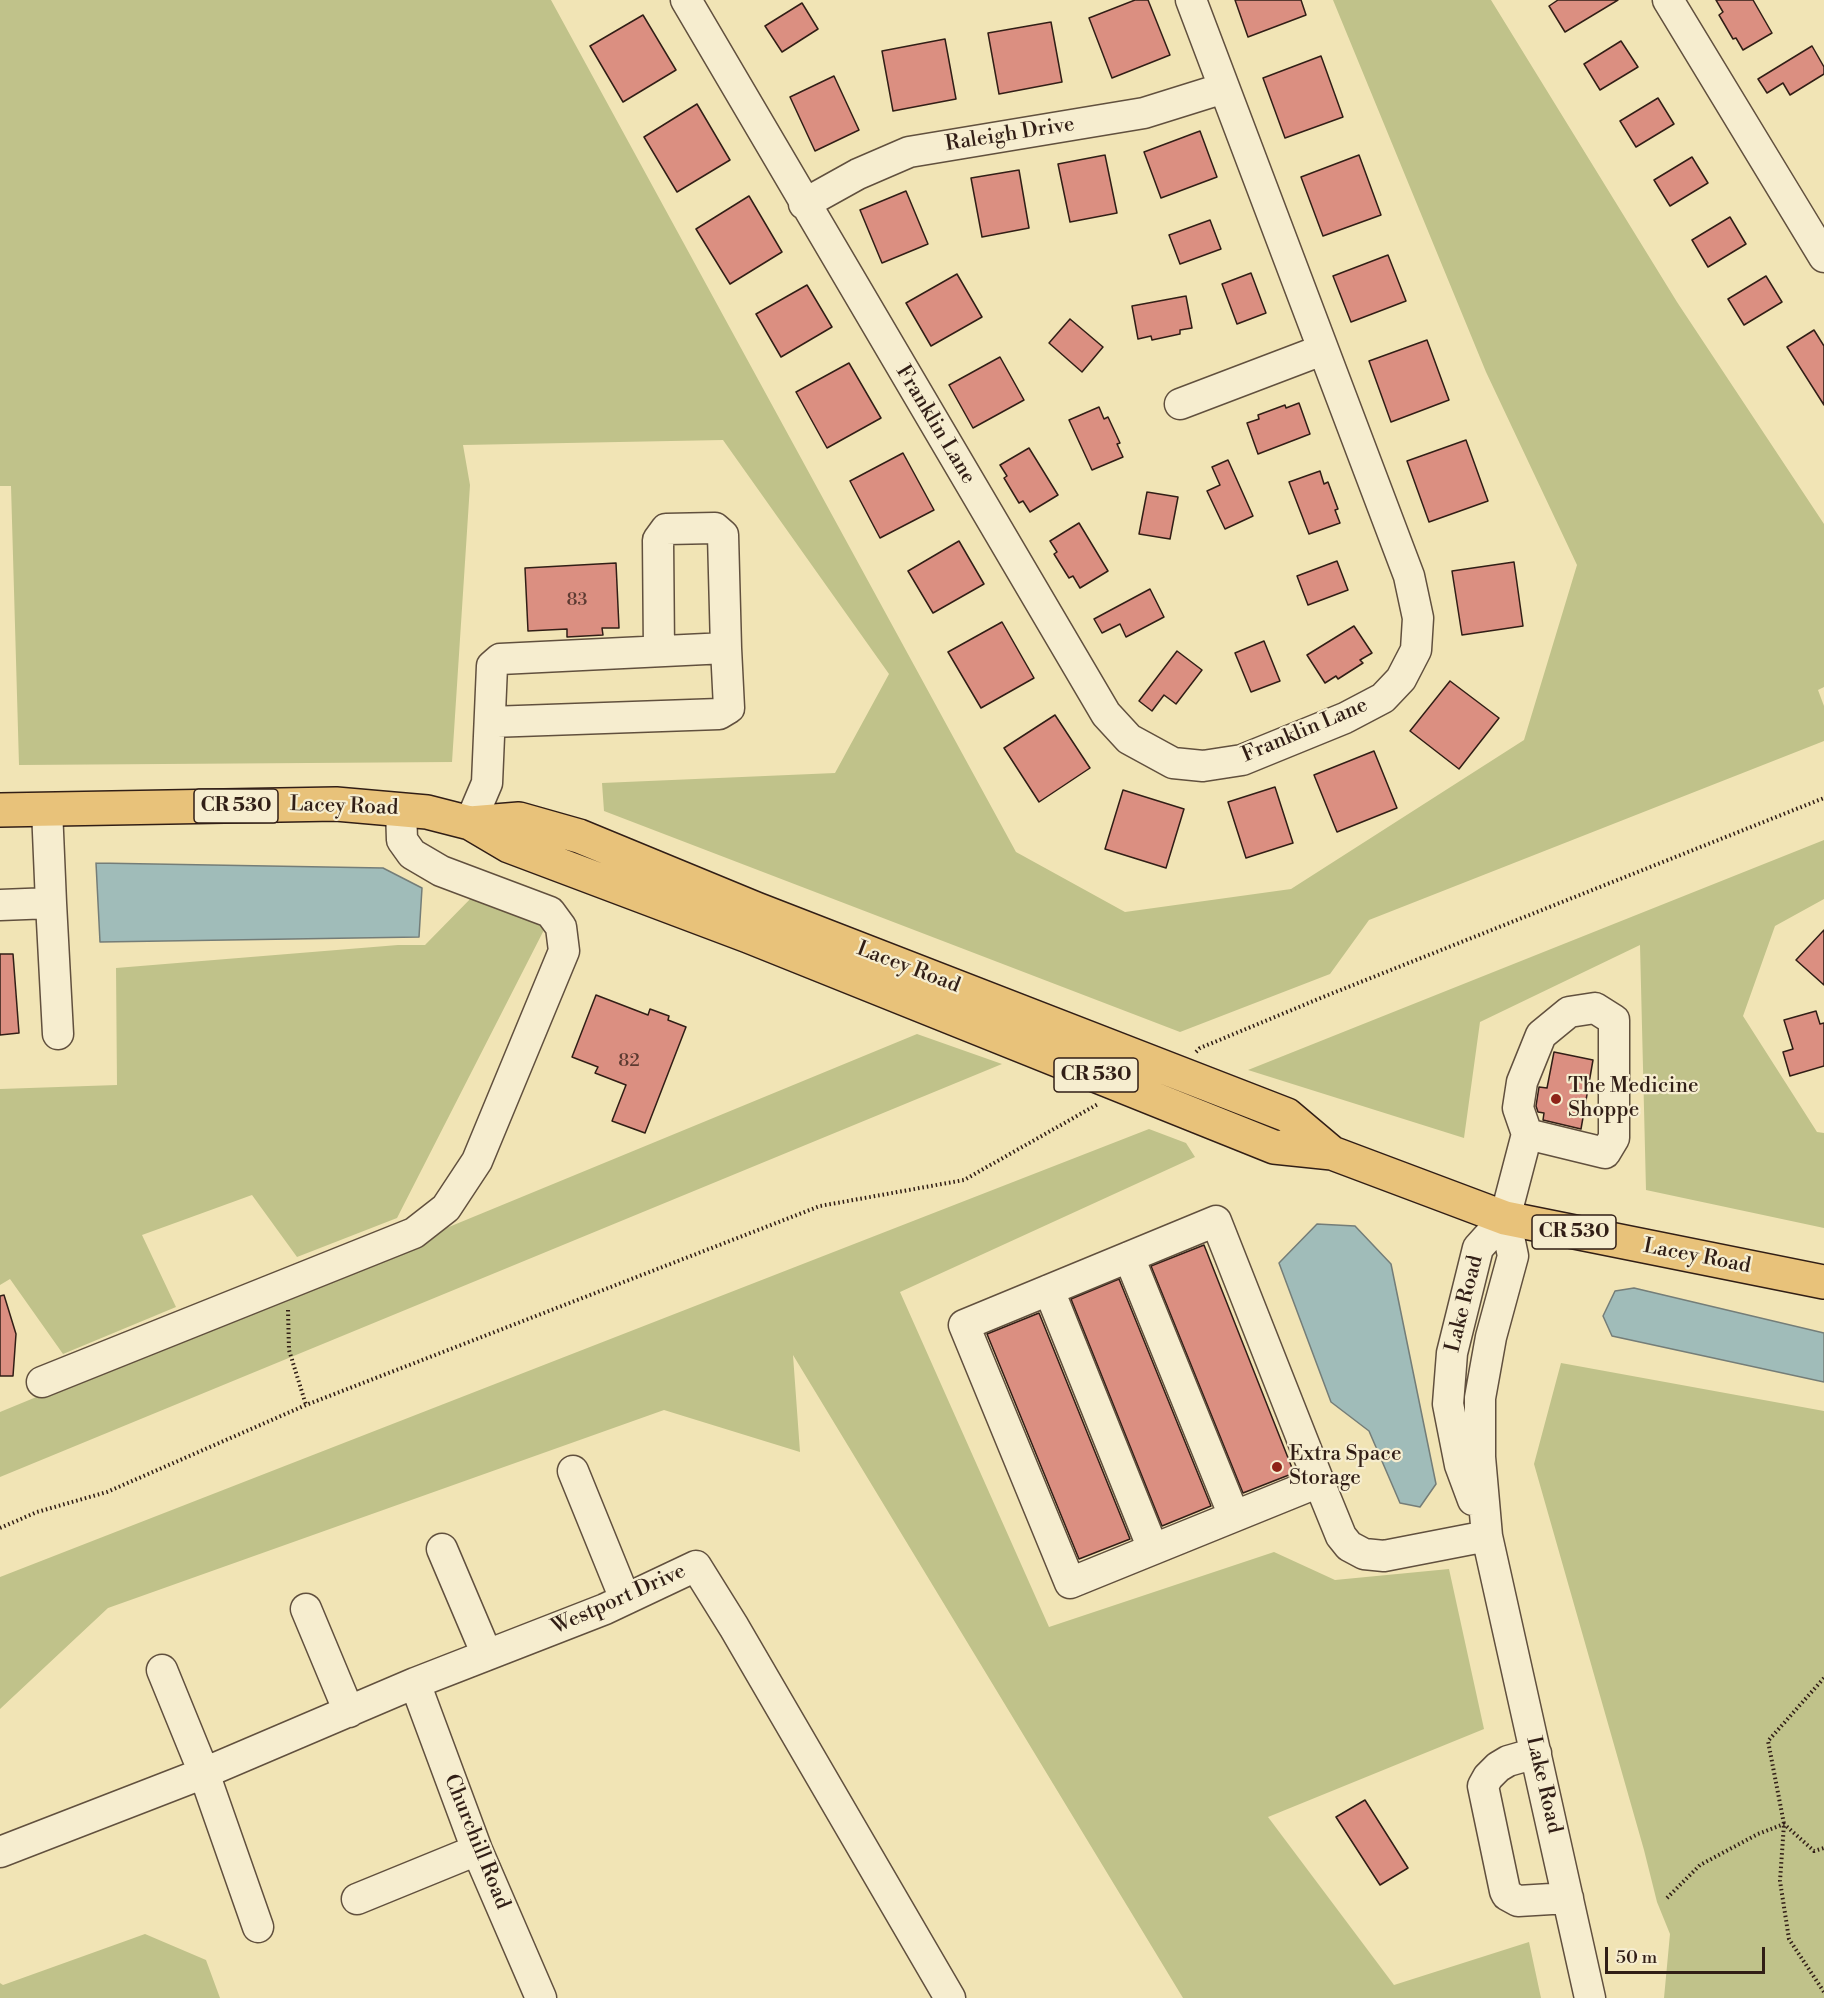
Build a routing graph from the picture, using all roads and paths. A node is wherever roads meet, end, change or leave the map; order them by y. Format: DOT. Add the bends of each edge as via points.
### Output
graph roads {
  1 [pos="686,0"];
  2 [pos="1191,0"];
  3 [pos="1668,0"];
  4 [pos="1224,88"];
  5 [pos="804,204"];
  6 [pos="1824,257"];
  7 [pos="1322,350"];
  8 [pos="1180,404"];
  9 [pos="726,648"];
  10 [pos="659,651"];
  11 [pos="490,722"];
  12 [pos="1824,798"];
  13 [pos="47,809"];
  14 [pos="401,809"];
  15 [pos="0,810"];
  16 [pos="470,823"];
  17 [pos="51,903"];
  18 [pos="0,905"];
  19 [pos="868,968"];
  20 [pos="58,1034"];
  21 [pos="1173,1072"];
  22 [pos="1114,1083"];
  23 [pos="1527,1134"];
  24 [pos="1332,1153"];
  25 [pos="1505,1218"];
  26 [pos="1129,1257"];
  27 [pos="1824,1282"];
  28 [pos="287,1284"];
  29 [pos="1048,1290"];
  30 [pos="42,1382"];
  31 [pos="306,1406"];
  32 [pos="573,1472"];
  33 [pos="1319,1482"];
  34 [pos="1234,1516"];
  35 [pos="0,1528"];
  36 [pos="1487,1536"];
  37 [pos="442,1549"];
  38 [pos="1153,1549"];
  39 [pos="625,1599"];
  40 [pos="306,1609"];
  41 [pos="487,1655"];
  42 [pos="162,1670"];
  43 [pos="1824,1678"];
  44 [pos="415,1683"];
  45 [pos="349,1712"];
  46 [pos="1536,1753"];
  47 [pos="204,1773"];
  48 [pos="1784,1824"];
  49 [pos="1824,1848"];
  50 [pos="477,1850"];
  51 [pos="0,1852"];
  52 [pos="1568,1898"];
  53 [pos="1668,1898"];
  54 [pos="357,1899"];
  55 [pos="258,1927"];
  56 [pos="1824,1992"];
  57 [pos="541,1998"];
  58 [pos="950,1998"];
  59 [pos="1590,1998"];
  1 -- 5 [label="street, Franklin Lane"];
  2 -- 4 [label="street, Franklin Lane"];
  3 -- 6 [label="street"];
  4 -- 5 [label="street, Raleigh Drive" via="1144,113 909,152"];
  4 -- 7 [label="street, Franklin Lane"];
  5 -- 7 [label="street, Franklin Lane" via="1106,714 1129,739 1173,763 1203,766 1242,760 1345,718 1383,698 1401,679 1416,650 1418,618 1409,576"];
  7 -- 8 [label="street"];
  9 -- 10 [label="street"];
  9 -- 10 [label="street" via="723,535 715,528 666,529 658,540"];
  9 -- 11 [label="street" via="729,708 719,714"];
  10 -- 11 [label="street" via="500,659 492,666"];
  11 -- 16 [label="street" via="487,783"];
  12 -- 21 [label="path" via="1200,1048"];
  13 -- 14 [label="main road, Lacey Road / CR 530" via="336,804"];
  13 -- 15 [label="main road, Lacey Road / CR 530"];
  13 -- 17 [label="street"];
  14 -- 16 [label="main road, Lacey Road / CR 530"];
  14 -- 28 [label="street" via="402,840 412,854 441,871 550,912 561,927 564,951 477,1161 446,1208 414,1233"];
  16 -- 19 [label="main road, Lacey Road / CR 530" via="519,819 579,836 752,922"];
  17 -- 18 [label="street"];
  17 -- 20 [label="street"];
  19 -- 21 [label="main road, Lacey Road / CR 530"];
  19 -- 22 [label="main road, Lacey Road / CR 530"];
  21 -- 24 [label="main road, Lacey Road / CR 530" via="1287,1115"];
  22 -- 24 [label="main road, Lacey Road / CR 530" via="1274,1147"];
  22 -- 31 [label="path" via="1103,1101 964,1180 820,1206"];
  23 -- 23 [label="street" via="1605,1153 1614,1138 1614,1020 1595,1008 1569,1012 1541,1035 1522,1082 1518,1108"];
  23 -- 25 [label="street"];
  24 -- 25 [label="main road, Lacey Road / CR 530"];
  25 -- 27 [label="main road, Lacey Road / CR 530"];
  25 -- 36 [label="street, Lake Road" via="1478,1248 1452,1353 1448,1404 1460,1465"];
  26 -- 29 [label="street"];
  26 -- 33 [label="street" via="1216,1221"];
  26 -- 34 [label="street"];
  28 -- 30 [label="street"];
  28 -- 31 [label="path" via="289,1350"];
  29 -- 38 [label="street"];
  29 -- 38 [label="street" via="964,1325 1070,1583"];
  31 -- 35 [label="path" via="107,1492 37,1512"];
  32 -- 39 [label="street"];
  33 -- 34 [label="street"];
  33 -- 36 [label="street" via="1341,1536 1364,1554 1384,1556"];
  34 -- 38 [label="street"];
  36 -- 46 [label="street, Lake Road"];
  37 -- 41 [label="street"];
  39 -- 41 [label="street, Westport Drive"];
  39 -- 58 [label="street, Westport Drive" via="696,1566"];
  40 -- 45 [label="street"];
  41 -- 44 [label="street, Westport Drive"];
  42 -- 47 [label="street"];
  43 -- 48 [label="path" via="1768,1741"];
  44 -- 45 [label="street, Westport Drive"];
  44 -- 50 [label="street, Churchill Road"];
  45 -- 47 [label="street, Westport Drive"];
  46 -- 52 [label="street, Lake Road"];
  46 -- 52 [label="street" via="1498,1767 1483,1786 1505,1891 1518,1901"];
  47 -- 51 [label="street, Westport Drive"];
  47 -- 55 [label="street"];
  48 -- 49 [label="path" via="1814,1851"];
  48 -- 53 [label="path" via="1700,1865"];
  48 -- 56 [label="path" via="1780,1881 1789,1939"];
  50 -- 54 [label="street"];
  50 -- 57 [label="street, Churchill Road"];
  52 -- 59 [label="street, Lake Road"];
}
